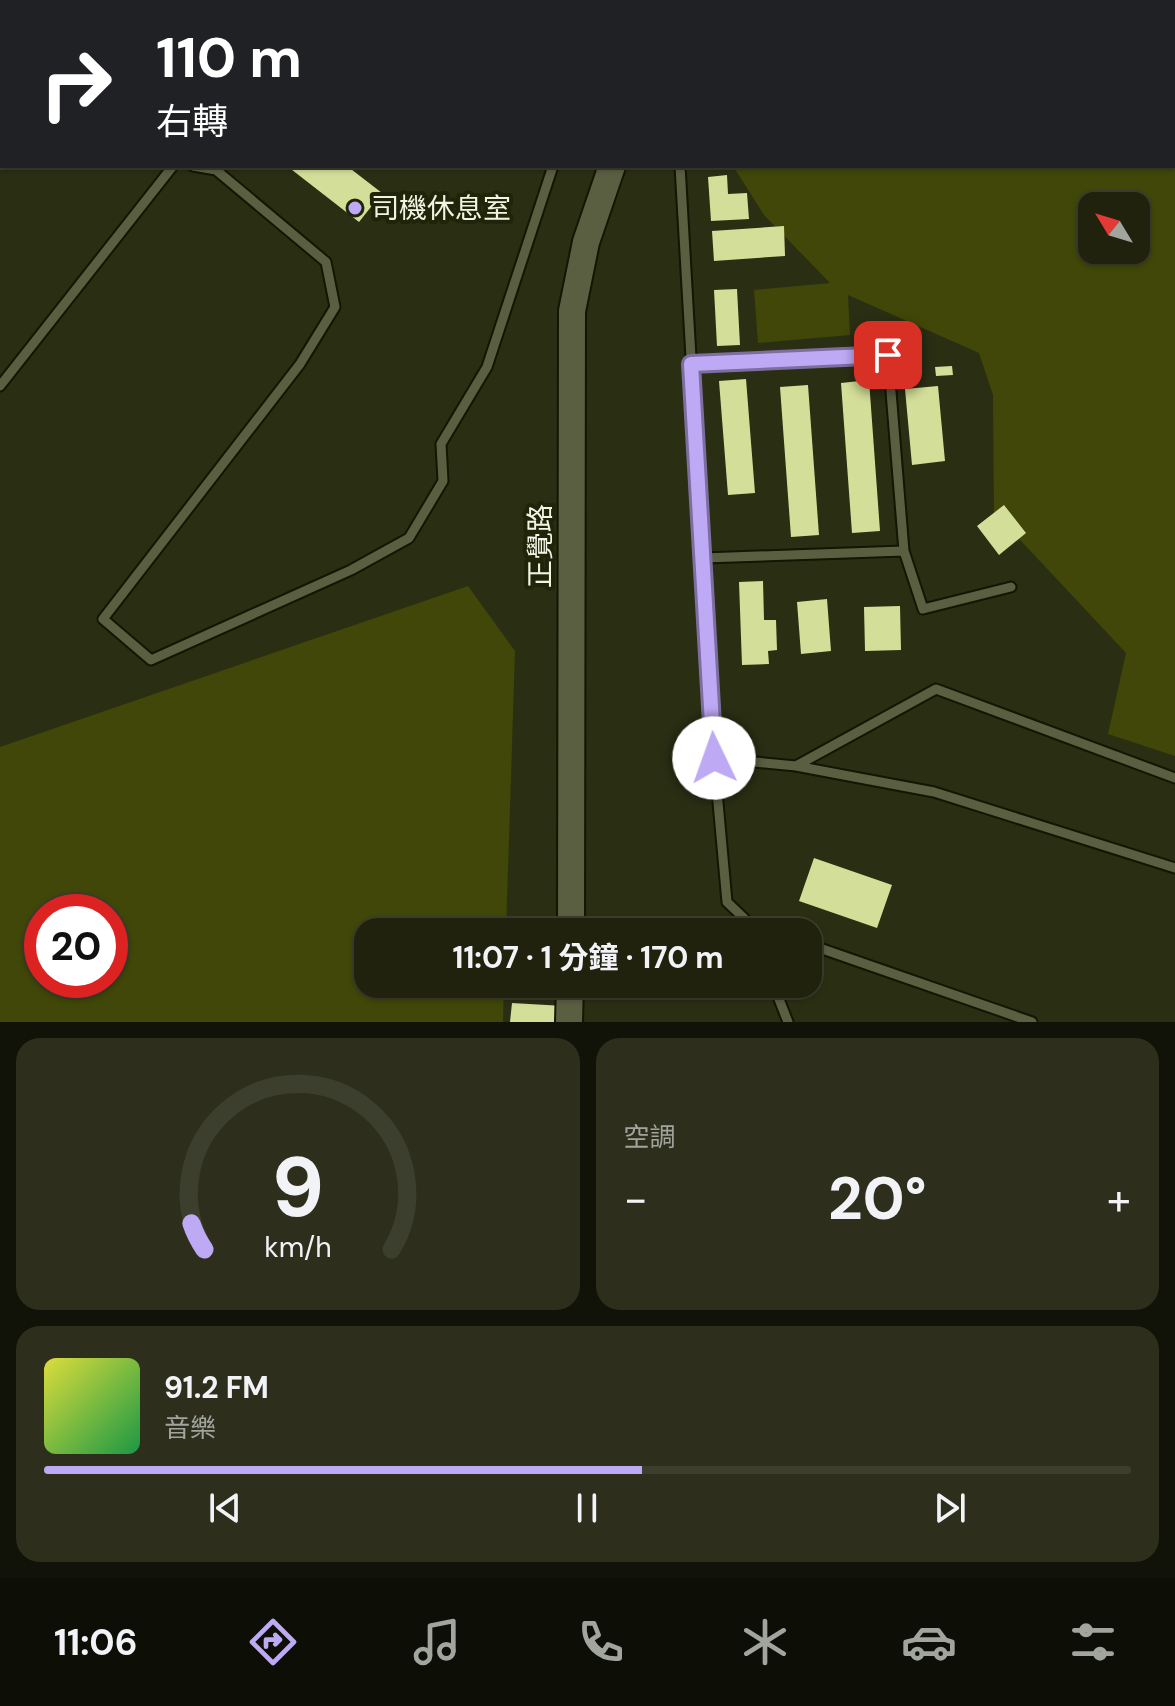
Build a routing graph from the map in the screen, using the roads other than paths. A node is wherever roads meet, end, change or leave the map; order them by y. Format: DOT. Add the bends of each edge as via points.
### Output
graph roads {
  1 [pos="171,168"];
  2 [pos="204,168"];
  3 [pos="552,168"];
  4 [pos="611,168"];
  5 [pos="680,168"];
  6 [pos="691,364"];
  7 [pos="0,386"];
  8 [pos="904,551"];
  9 [pos="703,558"];
  10 [pos="1011,587"];
  11 [pos="714,758"];
  12 [pos="796,766"];
  13 [pos="1175,778"];
  14 [pos="1175,868"];
  15 [pos="571,918"];
  16 [pos="742,918"];
  17 [pos="822,949"];
  18 [pos="570,998"];
  19 [pos="779,998"];
  20 [pos="569,1022"];
  21 [pos="788,1022"];
  22 [pos="1032,1022"];
  1 -- 7 [label="lane"];
  2 -- 3 [label="lane" via="216,170 326,262 335,307 300,364 103,619 151,660 351,570 409,538 443,481 441,444 487,367"];
  4 -- 15 [label="street, 正覺路" via="586,242 572,311"];
  5 -- 6 [label="lane"];
  6 -- 8 [label="lane" via="888,355"];
  6 -- 9 [label="lane"];
  8 -- 9 [label="lane"];
  8 -- 10 [label="lane" via="923,609"];
  9 -- 11 [label="lane"];
  11 -- 12 [label="lane"];
  11 -- 16 [label="lane" via="727,902"];
  12 -- 13 [label="lane" via="936,689"];
  12 -- 14 [label="lane" via="934,792"];
  17 -- 22 [label="lane"];
  18 -- 20 [label="street"];
  19 -- 21 [label="lane"];
}
